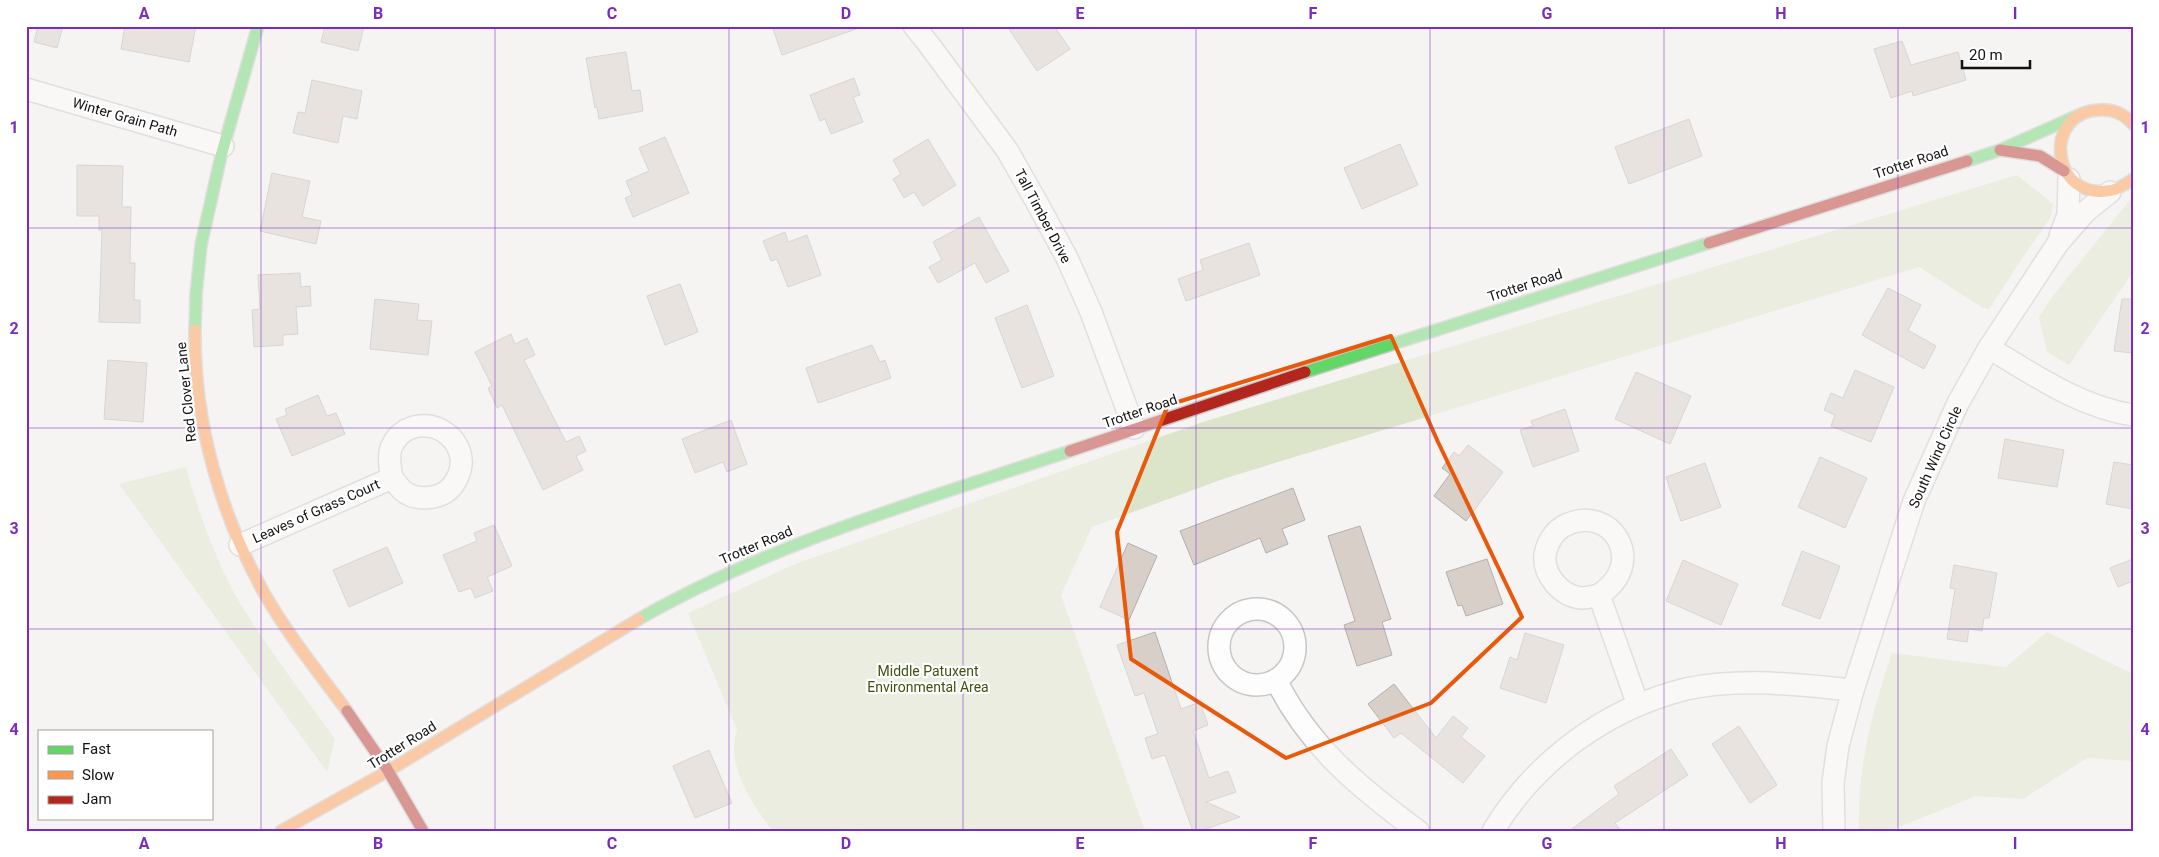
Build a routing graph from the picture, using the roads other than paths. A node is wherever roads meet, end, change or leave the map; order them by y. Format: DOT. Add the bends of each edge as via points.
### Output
graph roads {
  1 [pos="258,26"];
  2 [pos="914,26"];
  3 [pos="26,89"];
  4 [pos="2133,106"];
  5 [pos="2105,109"];
  6 [pos="2079,115"];
  7 [pos="2133,124"];
  8 [pos="223,146"];
  9 [pos="2000,150"];
  10 [pos="2067,175"];
  11 [pos="2133,179"];
  12 [pos="2110,192"];
  13 [pos="2058,243"];
  14 [pos="1989,348"];
  15 [pos="2133,415"];
  16 [pos="1134,428"];
  17 [pos="392,478"];
  18 [pos="240,545"];
  19 [pos="1599,595"];
  20 [pos="1276,680"];
  21 [pos="1852,690"];
  22 [pos="1638,705"];
  23 [pos="389,771"];
  24 [pos="281,831"];
  25 [pos="424,831"];
  26 [pos="1418,831"];
  27 [pos="1493,831"];
  28 [pos="1834,831"];
  1 -- 8 [label="street, Red Clover Lane"];
  2 -- 16 [label="street, Tall Timber Drive" via="1007,150 1036,200 1091,312"];
  3 -- 8 [label="street, Winter Grain Path"];
  4 -- 5 [label="street"];
  5 -- 6 [label="street, Trotter Road"];
  5 -- 7 [label="street" via="2118,112"];
  6 -- 9 [label="street, Trotter Road"];
  6 -- 10 [label="street" via="2060,140 2060,156"];
  8 -- 18 [label="street, Red Clover Lane" via="201,249 194,351 207,448 222,500"];
  9 -- 10 [label="street, Trotter Road" via="2040,156"];
  9 -- 16 [label="street, Trotter Road"];
  10 -- 12 [label="street, Trotter Road" via="2088,191"];
  10 -- 13 [label="street, South Wind Circle" via="2068,215"];
  11 -- 12 [label="street"];
  12 -- 13 [label="street, South Wind Circle" via="2084,212"];
  13 -- 14 [label="street, South Wind Circle"];
  14 -- 15 [label="street" via="2088,403"];
  14 -- 21 [label="street, South Wind Circle" via="1958,403 1914,501"];
  16 -- 23 [label="street, Trotter Road" via="815,537 704,583 599,641"];
  17 -- 18 [label="street, Leaves of Grass Court"];
  18 -- 23 [label="street, Red Clover Lane" via="264,593 293,638"];
  19 -- 22 [label="street"];
  20 -- 26 [label="street" via="1288,705 1312,739 1357,785"];
  21 -- 22 [label="street" via="1790,684 1732,684 1688,689"];
  21 -- 28 [label="street, South Wind Circle" via="1838,746 1833,783"];
  22 -- 27 [label="street" via="1588,731 1552,759 1520,791"];
  23 -- 24 [label="street, Trotter Road"];
  23 -- 25 [label="street, Red Clover Lane"];
}
